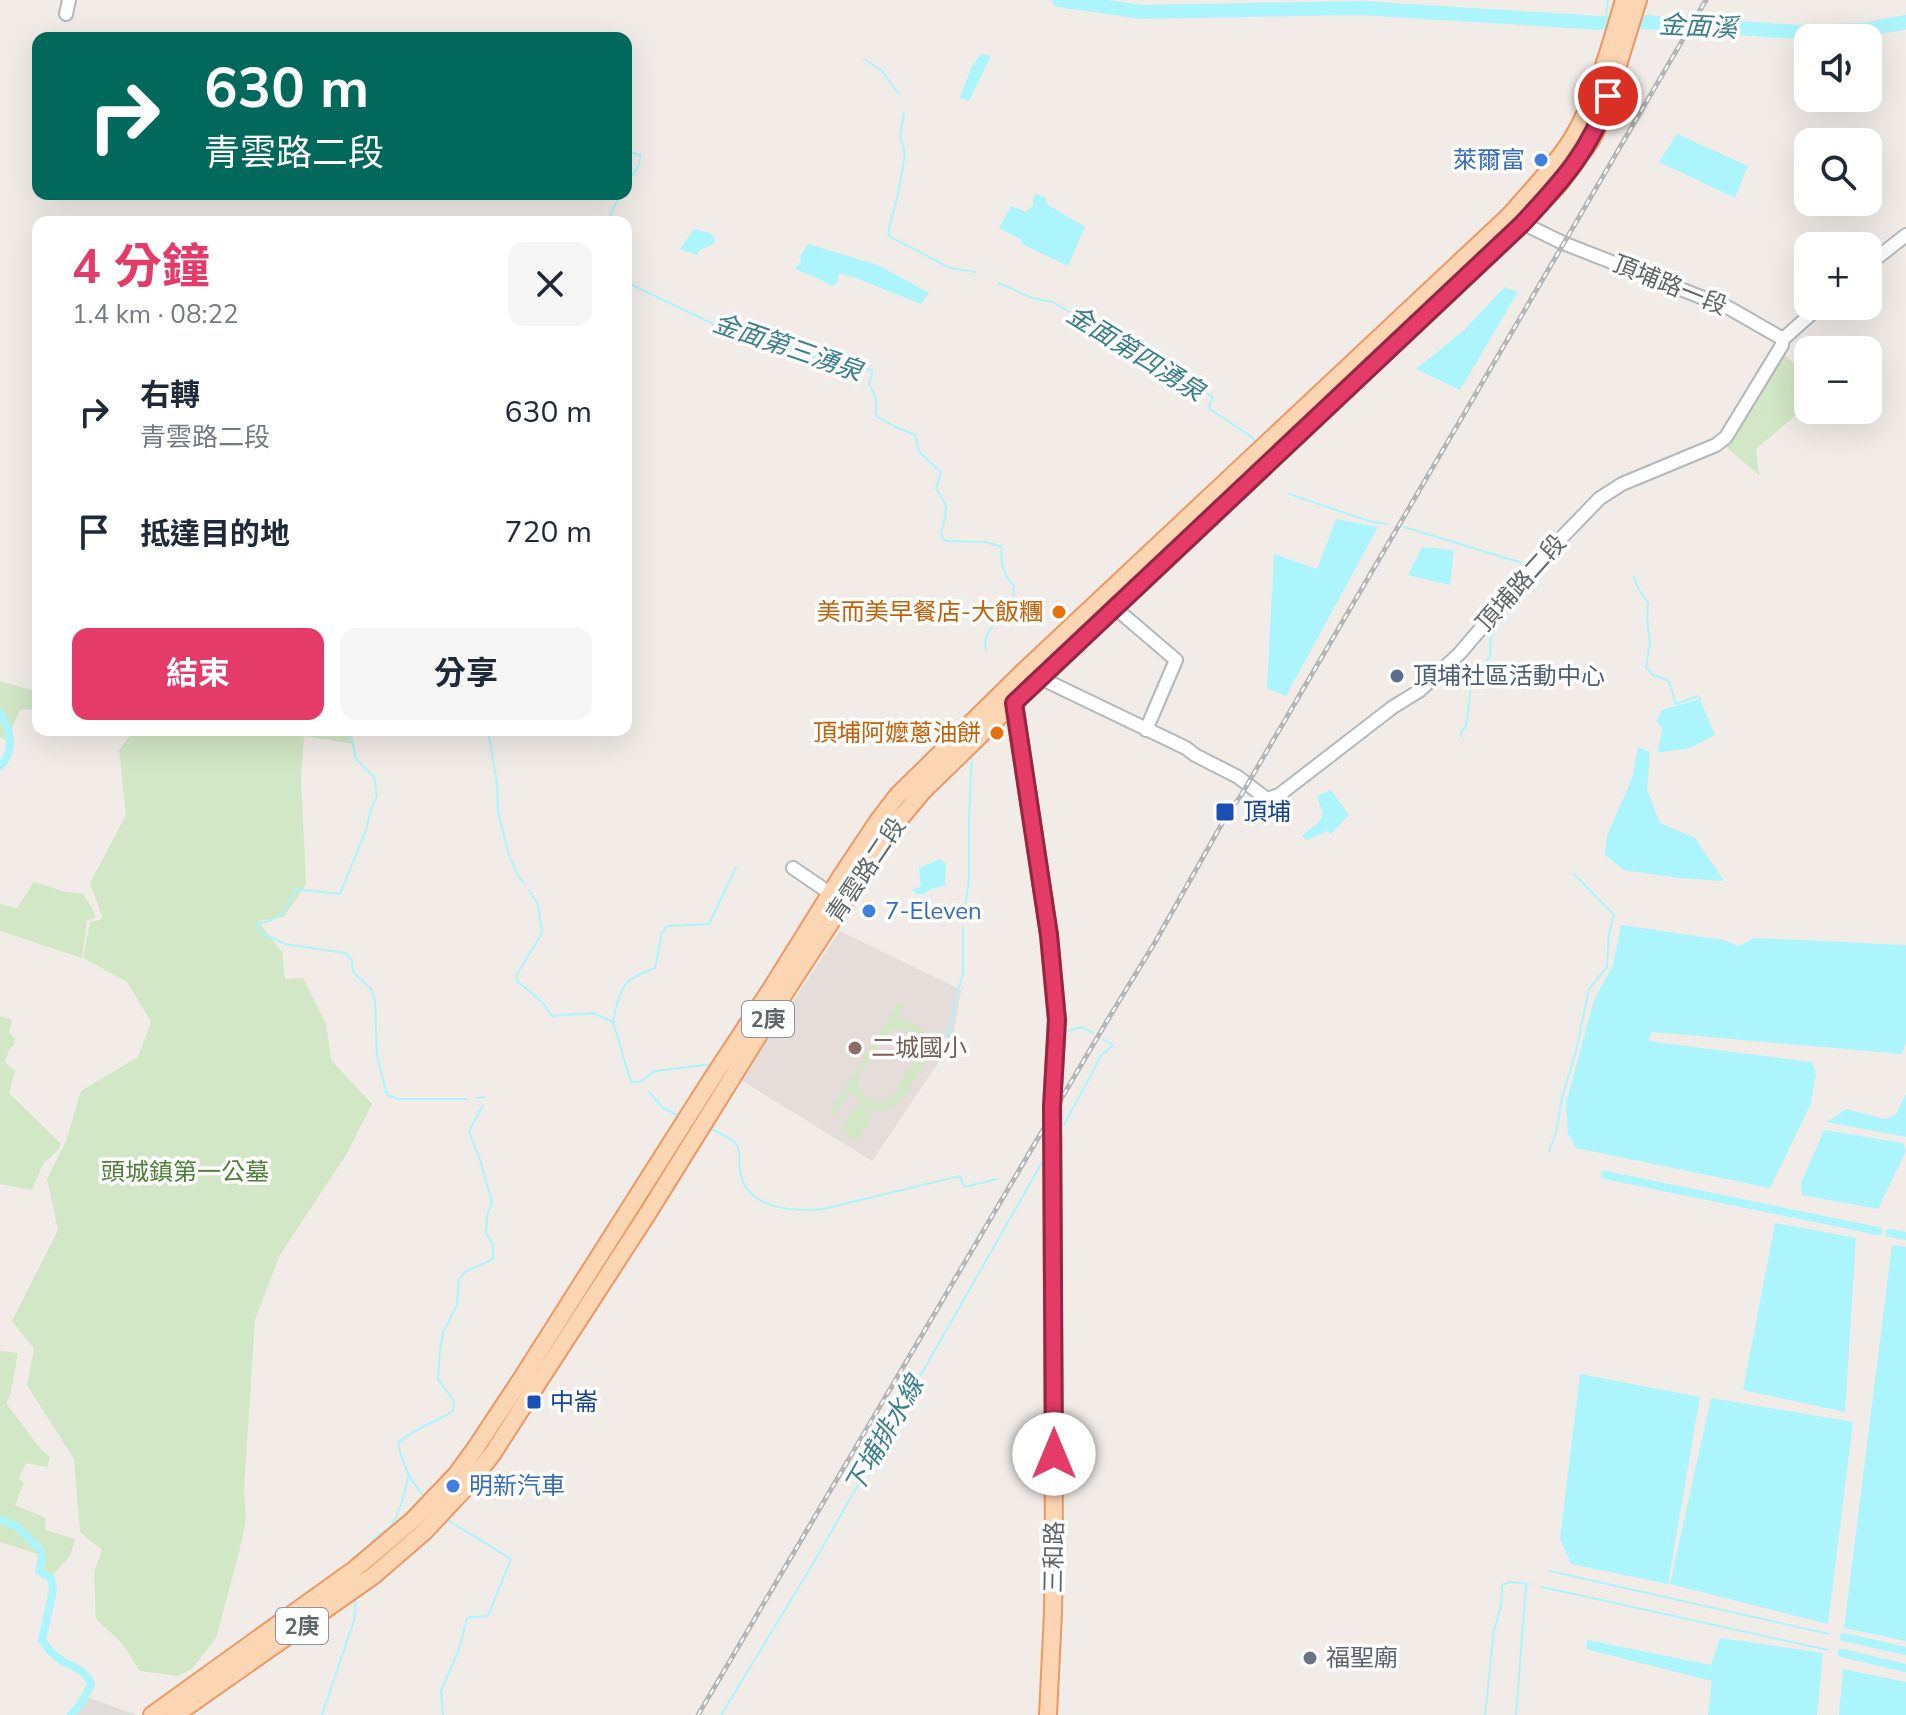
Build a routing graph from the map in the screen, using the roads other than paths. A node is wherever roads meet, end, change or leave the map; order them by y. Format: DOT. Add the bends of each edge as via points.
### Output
graph roads {
  1 [pos="69,0"];
  2 [pos="1624,0"];
  3 [pos="1638,0"];
  4 [pos="66,14"];
  5 [pos="1617,43"];
  6 [pos="1515,220"];
  7 [pos="1906,235"];
  8 [pos="1882,254"];
  9 [pos="1804,320"];
  10 [pos="1783,339"];
  11 [pos="1114,607"];
  12 [pos="1032,674"];
  13 [pos="1011,683"];
  14 [pos="1014,703"];
  15 [pos="1146,730"];
  16 [pos="793,868"];
  17 [pos="831,894"];
  18 [pos="789,982"];
  19 [pos="418,1526"];
  20 [pos="152,1715"];
  21 [pos="175,1715"];
  22 [pos="1048,1715"];
  1 -- 4 [label="street"];
  2 -- 5 [label="main road, 2庚"];
  3 -- 5 [label="main road, 2庚"];
  5 -- 6 [label="main road, 青雲路二段 / 2庚" via="1573,137"];
  6 -- 10 [label="street, 頂埔路一段" via="1729,308"];
  6 -- 11 [label="main road, 青雲路二段 / 2庚"];
  6 -- 12 [label="main road, 青雲路二段 / 2庚"];
  7 -- 8 [label="street"];
  9 -- 10 [label="street"];
  10 -- 15 [label="street, 頂埔路二段" via="1726,437 1600,498 1443,669 1279,795 1267,799 1238,777"];
  11 -- 12 [label="main road, 青雲路二段 / 2庚"];
  11 -- 15 [label="street" via="1176,660"];
  12 -- 13 [label="main road, 青雲路二段 / 2庚"];
  12 -- 14 [label="main road, 青雲路二段 / 2庚"];
  12 -- 15 [label="street, 頂埔路二段"];
  13 -- 14 [label="main road, 三和路"];
  13 -- 17 [label="main road, 青雲路二段 / 2庚" via="897,796"];
  14 -- 18 [label="main road, 青雲路二段 / 2庚" via="893,827"];
  14 -- 22 [label="main road, 三和路" via="1057,1020"];
  16 -- 17 [label="street"];
  17 -- 18 [label="main road, 青雲路二段 / 2庚"];
  18 -- 19 [label="main road, 青雲路二段 / 2庚" via="442,1502"];
  19 -- 20 [label="main road, 2庚"];
  19 -- 21 [label="main road, 2庚" via="373,1576"];
}
